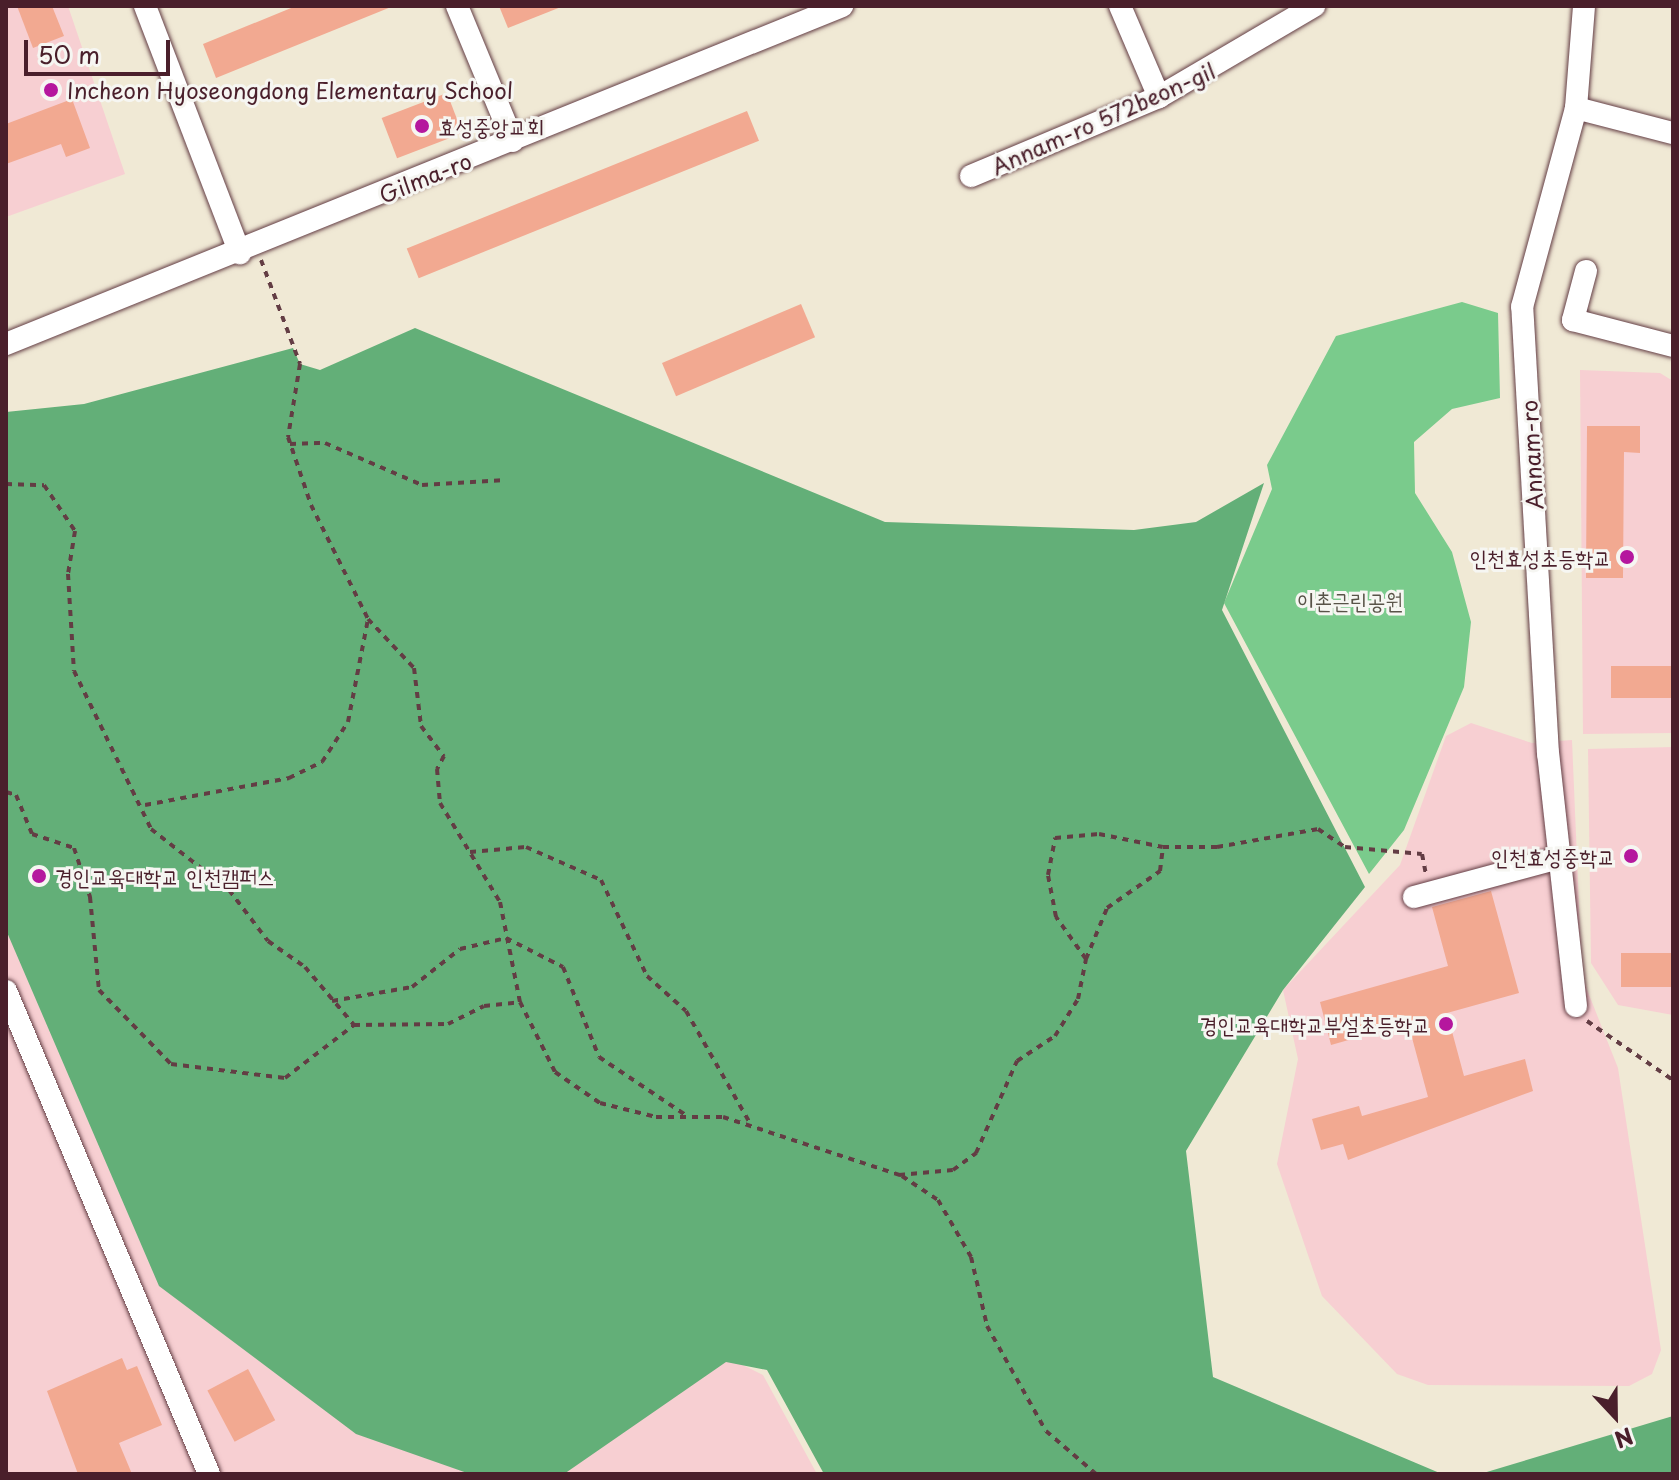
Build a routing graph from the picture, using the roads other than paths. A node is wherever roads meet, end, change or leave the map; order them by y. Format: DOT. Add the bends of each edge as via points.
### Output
graph roads {
  1 [pos="145,6"];
  2 [pos="457,6"];
  3 [pos="842,6"];
  4 [pos="1120,6"];
  5 [pos="1314,6"];
  6 [pos="1584,6"];
  7 [pos="1159,97"];
  8 [pos="1576,108"];
  9 [pos="1673,133"];
  10 [pos="513,141"];
  11 [pos="971,176"];
  12 [pos="248,250"];
  13 [pos="1586,271"];
  14 [pos="6,344"];
  15 [pos="1673,346"];
  16 [pos="1559,858"];
  17 [pos="1422,895"];
  18 [pos="6,991"];
  19 [pos="1576,1006"];
  20 [pos="209,1474"];
  1 -- 12 [label="street"];
  2 -- 10 [label="street"];
  3 -- 10 [label="street, Gilma-ro"];
  4 -- 7 [label="street"];
  5 -- 7 [label="street, Annam-ro 572beon-gil"];
  6 -- 8 [label="street, Annam-ro"];
  7 -- 11 [label="street, Annam-ro 572beon-gil"];
  8 -- 9 [label="street"];
  8 -- 16 [label="street, Annam-ro" via="1522,307"];
  10 -- 12 [label="street, Gilma-ro"];
  12 -- 14 [label="street, Gilma-ro"];
  13 -- 15 [label="street" via="1573,320"];
  16 -- 17 [label="street"];
  16 -- 19 [label="street, Annam-ro"];
  18 -- 20 [label="street"];
}
